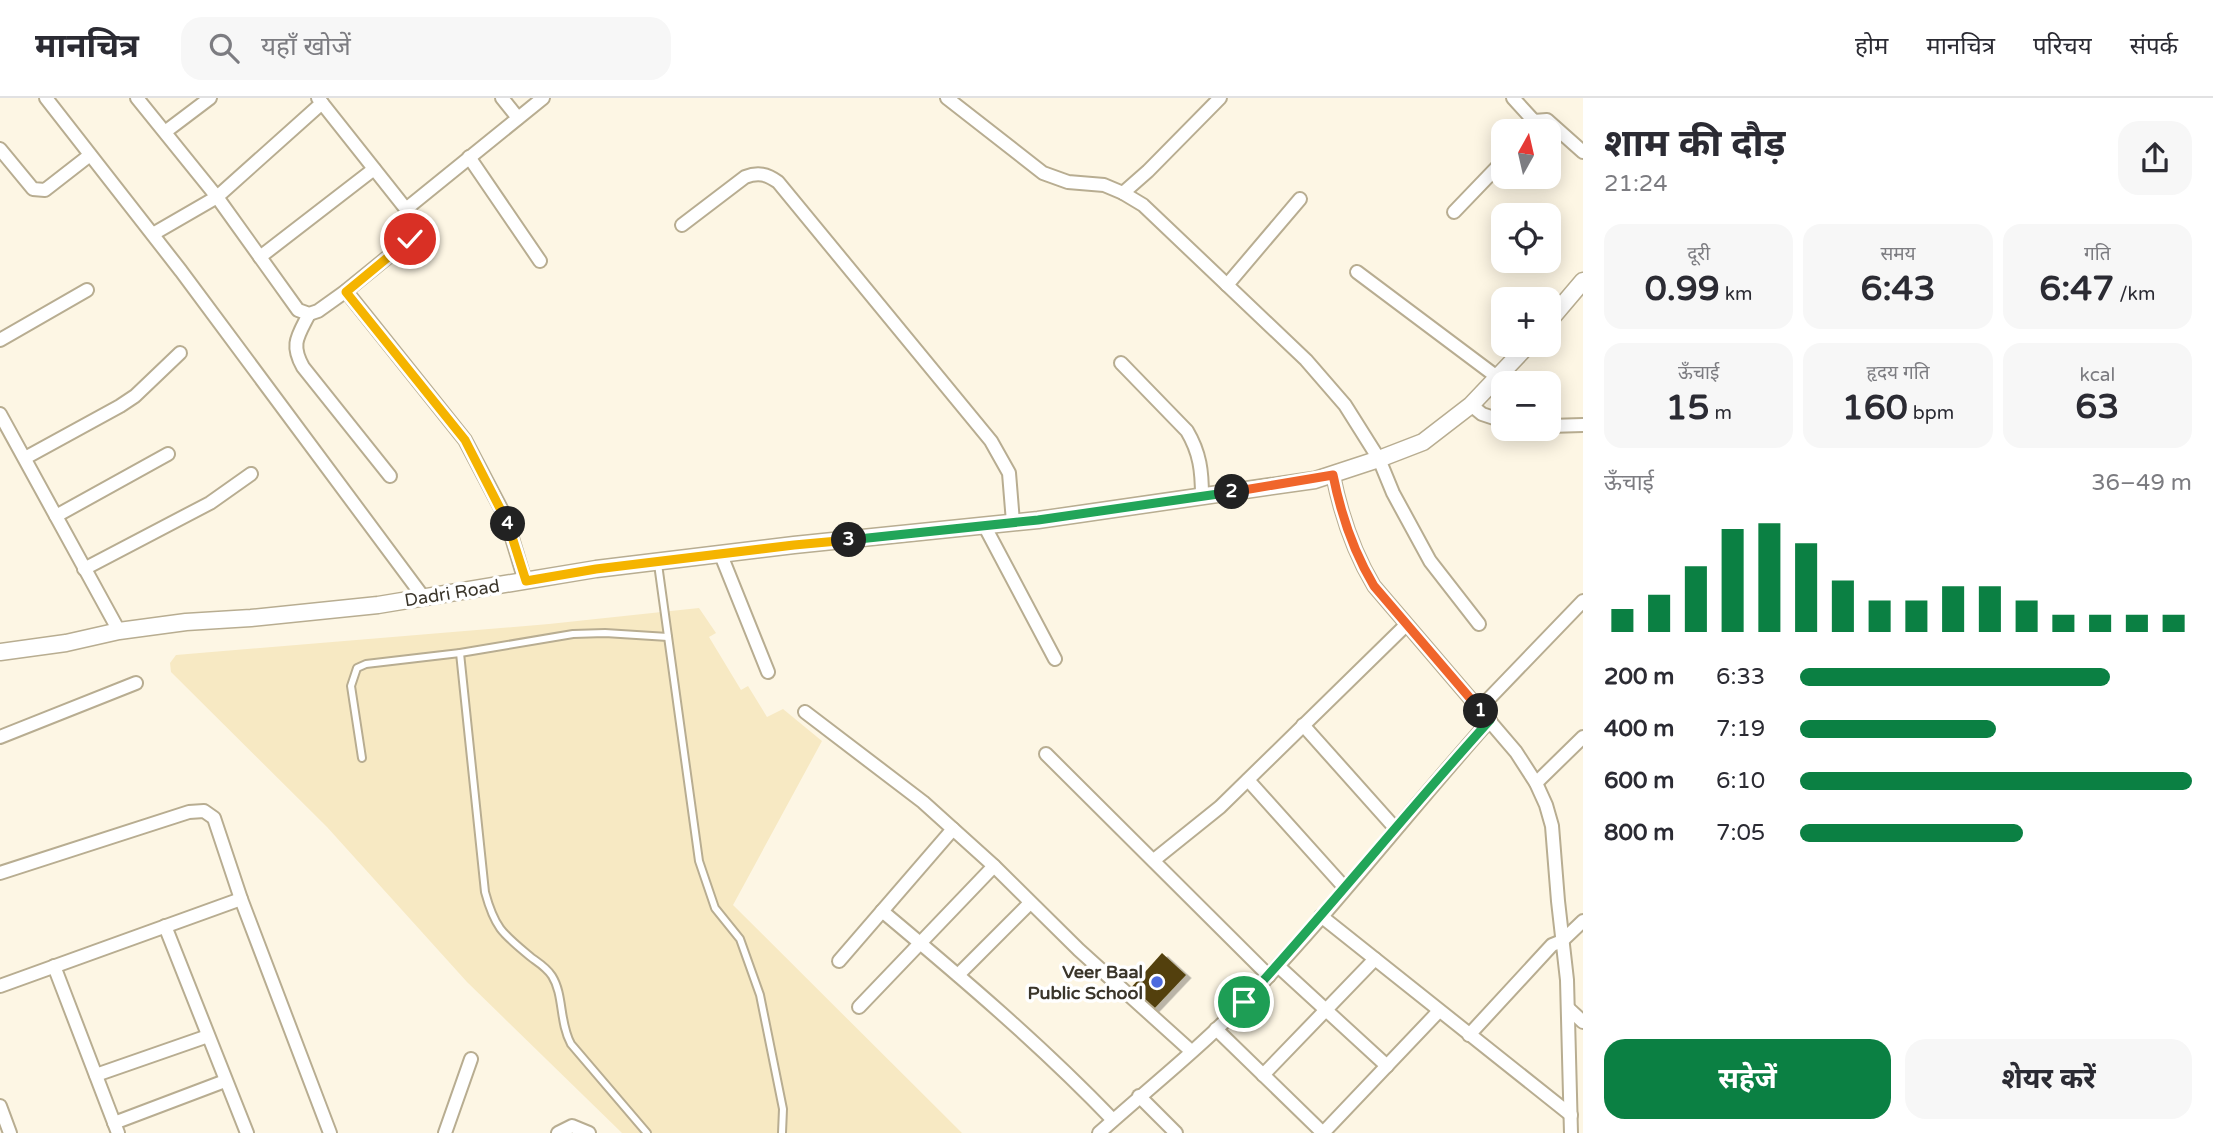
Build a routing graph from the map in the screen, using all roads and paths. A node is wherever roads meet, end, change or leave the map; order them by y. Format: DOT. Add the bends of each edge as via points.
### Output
graph roads {
  1 [pos="46,98"];
  2 [pos="137,98"];
  3 [pos="210,98"];
  4 [pos="502,98"];
  5 [pos="544,98"];
  6 [pos="947,98"];
  7 [pos="1220,98"];
  8 [pos="1513,98"];
  9 [pos="320,101"];
  10 [pos="518,118"];
  11 [pos="1530,119"];
  12 [pos="1561,131"];
  13 [pos="165,132"];
  14 [pos="0,149"];
  15 [pos="1583,152"];
  16 [pos="90,155"];
  17 [pos="470,157"];
  18 [pos="374,169"];
  19 [pos="1491,173"];
  20 [pos="1123,192"];
  21 [pos="217,197"];
  22 [pos="1300,199"];
  23 [pos="406,209"];
  24 [pos="1454,212"];
  25 [pos="682,225"];
  26 [pos="153,234"];
  27 [pos="260,257"];
  28 [pos="540,261"];
  29 [pos="1357,272"];
  30 [pos="1583,281"];
  31 [pos="1227,285"];
  32 [pos="87,290"];
  33 [pos="346,292"];
  34 [pos="1561,307"];
  35 [pos="309,314"];
  36 [pos="0,340"];
  37 [pos="180,353"];
  38 [pos="1516,357"];
  39 [pos="1121,363"];
  40 [pos="1503,371"];
  41 [pos="1491,372"];
  42 [pos="1491,383"];
  43 [pos="1471,405"];
  44 [pos="0,414"];
  45 [pos="1491,417"];
  46 [pos="1583,425"];
  47 [pos="1561,426"];
  48 [pos="168,454"];
  49 [pos="25,458"];
  50 [pos="1379,459"];
  51 [pos="251,474"];
  52 [pos="1333,475"];
  53 [pos="390,476"];
  54 [pos="1202,497"];
  55 [pos="56,516"];
  56 [pos="1013,522"];
  57 [pos="984,525"];
  58 [pos="721,555"];
  59 [pos="658,563"];
  60 [pos="84,569"];
  61 [pos="526,581"];
  62 [pos="424,598"];
  63 [pos="1583,601"];
  64 [pos="1479,624"];
  65 [pos="1406,625"];
  66 [pos="119,631"];
  67 [pos="668,637"];
  68 [pos="0,652"];
  69 [pos="460,653"];
  70 [pos="1055,659"];
  71 [pos="768,672"];
  72 [pos="136,683"];
  73 [pos="1479,709"];
  74 [pos="805,712"];
  75 [pos="1490,720"];
  76 [pos="1303,725"];
  77 [pos="0,737"];
  78 [pos="1583,737"];
  79 [pos="1046,754"];
  80 [pos="362,758"];
  81 [pos="1248,780"];
  82 [pos="1536,783"];
  83 [pos="1395,828"];
  84 [pos="953,829"];
  85 [pos="1154,860"];
  86 [pos="994,866"];
  87 [pos="0,873"];
  88 [pos="1345,888"];
  89 [pos="241,899"];
  90 [pos="1030,903"];
  91 [pos="882,911"];
  92 [pos="1321,916"];
  93 [pos="1583,921"];
  94 [pos="165,926"];
  95 [pos="1562,941"];
  96 [pos="920,944"];
  97 [pos="1375,959"];
  98 [pos="839,961"];
  99 [pos="54,966"];
  100 [pos="1273,971"];
  101 [pos="958,975"];
  102 [pos="0,986"];
  103 [pos="859,1007"];
  104 [pos="1569,1009"];
  105 [pos="1326,1010"];
  106 [pos="1439,1011"];
  107 [pos="1583,1022"];
  108 [pos="1216,1029"];
  109 [pos="1469,1035"];
  110 [pos="208,1036"];
  111 [pos="1191,1051"];
  112 [pos="471,1059"];
  113 [pos="1387,1066"];
  114 [pos="96,1075"];
  115 [pos="1263,1075"];
  116 [pos="225,1080"];
  117 [pos="1139,1096"];
  118 [pos="0,1106"];
  119 [pos="1571,1115"];
  120 [pos="1113,1120"];
  121 [pos="116,1128"];
  122 [pos="10,1133"];
  123 [pos="247,1133"];
  124 [pos="330,1133"];
  125 [pos="445,1133"];
  126 [pos="558,1133"];
  127 [pos="589,1133"];
  128 [pos="647,1133"];
  129 [pos="782,1133"];
  130 [pos="1100,1133"];
  131 [pos="1176,1133"];
  132 [pos="1323,1133"];
  133 [pos="1571,1133"];
  1 -- 16 [label="street"];
  2 -- 13 [label="street"];
  3 -- 13 [label="street"];
  4 -- 10 [label="street"];
  5 -- 10 [label="street"];
  6 -- 20 [label="street" via="1043,173"];
  7 -- 20 [label="street"];
  8 -- 11 [label="street"];
  9 -- 18 [label="street"];
  9 -- 21 [label="street"];
  10 -- 17 [label="street"];
  12 -- 15 [label="street"];
  13 -- 21 [label="street"];
  14 -- 16 [label="street" via="38,191"];
  16 -- 26 [label="street"];
  17 -- 23 [label="street"];
  17 -- 28 [label="street"];
  18 -- 23 [label="street"];
  18 -- 27 [label="street"];
  19 -- 24 [label="street"];
  20 -- 31 [label="street" via="1143,205"];
  21 -- 26 [label="street"];
  21 -- 27 [label="street"];
  22 -- 31 [label="street"];
  23 -- 33 [label="street" via="414,225 410,239"];
  25 -- 56 [label="street" via="745,177 769,175 779,182 991,441 1009,473"];
  26 -- 62 [label="street"];
  27 -- 35 [label="street" via="298,310"];
  29 -- 41 [label="street"];
  30 -- 34 [label="main road"];
  31 -- 50 [label="street" via="1306,360"];
  32 -- 36 [label="street"];
  33 -- 35 [label="street"];
  33 -- 61 [label="street" via="465,440 506,518"];
  35 -- 53 [label="street" via="295,352"];
  37 -- 49 [label="street" via="128,401"];
  38 -- 40 [label="main road, Dadri Road"];
  39 -- 54 [label="street" via="1187,431 1201,460"];
  42 -- 43 [label="main road, Dadri Road"];
  43 -- 45 [label="street"];
  43 -- 50 [label="main road, Dadri Road" via="1423,442"];
  44 -- 49 [label="street"];
  46 -- 47 [label="street"];
  48 -- 55 [label="street"];
  49 -- 55 [label="street"];
  50 -- 52 [label="main road, Dadri Road"];
  50 -- 64 [label="street" via="1430,561"];
  51 -- 60 [label="street" via="210,503"];
  52 -- 54 [label="main road, Dadri Road"];
  52 -- 65 [label="street" via="1339,506 1361,563"];
  54 -- 56 [label="main road, Dadri Road"];
  55 -- 60 [label="street"];
  56 -- 57 [label="main road, Dadri Road"];
  57 -- 58 [label="main road, Dadri Road"];
  57 -- 70 [label="street"];
  58 -- 59 [label="main road, Dadri Road"];
  58 -- 71 [label="street"];
  59 -- 61 [label="main road, Dadri Road"];
  59 -- 67 [label="lane"];
  60 -- 66 [label="street"];
  61 -- 62 [label="main road, Dadri Road"];
  62 -- 66 [label="main road, Dadri Road"];
  63 -- 73 [label="street"];
  65 -- 73 [label="street"];
  65 -- 76 [label="street"];
  66 -- 68 [label="main road, Dadri Road"];
  67 -- 69 [label="lane" via="573,634"];
  67 -- 129 [label="lane" via="699,861 715,908 740,939 760,995 783,1109"];
  69 -- 80 [label="lane" via="357,668 351,686"];
  69 -- 128 [label="lane" via="485,892 494,922 550,972 558,988 564,1031"];
  72 -- 77 [label="street"];
  73 -- 75 [label="street"];
  74 -- 84 [label="street"];
  75 -- 82 [label="street"];
  75 -- 83 [label="street"];
  76 -- 81 [label="street"];
  76 -- 83 [label="street"];
  78 -- 82 [label="street"];
  79 -- 85 [label="street"];
  81 -- 85 [label="street"];
  81 -- 88 [label="street"];
  82 -- 95 [label="street" via="1552,826"];
  83 -- 88 [label="street"];
  84 -- 86 [label="street"];
  84 -- 91 [label="street"];
  85 -- 100 [label="street"];
  86 -- 90 [label="street"];
  86 -- 96 [label="street"];
  87 -- 89 [label="street" via="204,811 214,818"];
  88 -- 92 [label="street"];
  89 -- 94 [label="street"];
  89 -- 124 [label="street"];
  90 -- 101 [label="street"];
  90 -- 111 [label="street"];
  91 -- 96 [label="street"];
  91 -- 98 [label="street"];
  92 -- 97 [label="street"];
  92 -- 100 [label="street"];
  93 -- 95 [label="street"];
  94 -- 99 [label="street"];
  94 -- 110 [label="street"];
  95 -- 104 [label="street"];
  95 -- 109 [label="street" via="1548,949"];
  96 -- 101 [label="street"];
  96 -- 103 [label="street"];
  97 -- 105 [label="street"];
  97 -- 106 [label="street"];
  99 -- 102 [label="street"];
  99 -- 114 [label="street"];
  100 -- 105 [label="street"];
  100 -- 108 [label="street"];
  101 -- 120 [label="street"];
  104 -- 107 [label="street"];
  104 -- 119 [label="street"];
  105 -- 113 [label="street"];
  105 -- 115 [label="street"];
  106 -- 109 [label="street"];
  106 -- 113 [label="street"];
  108 -- 111 [label="street"];
  108 -- 115 [label="street"];
  109 -- 119 [label="street"];
  110 -- 114 [label="street"];
  110 -- 116 [label="street"];
  111 -- 117 [label="street"];
  112 -- 125 [label="street"];
  113 -- 132 [label="street"];
  114 -- 121 [label="street"];
  115 -- 132 [label="street"];
  116 -- 121 [label="street"];
  116 -- 123 [label="street"];
  117 -- 120 [label="street"];
  117 -- 131 [label="street"];
  118 -- 122 [label="street"];
  119 -- 133 [label="street"];
  120 -- 130 [label="street"];
  126 -- 127 [label="street" via="572,1126"];
}
